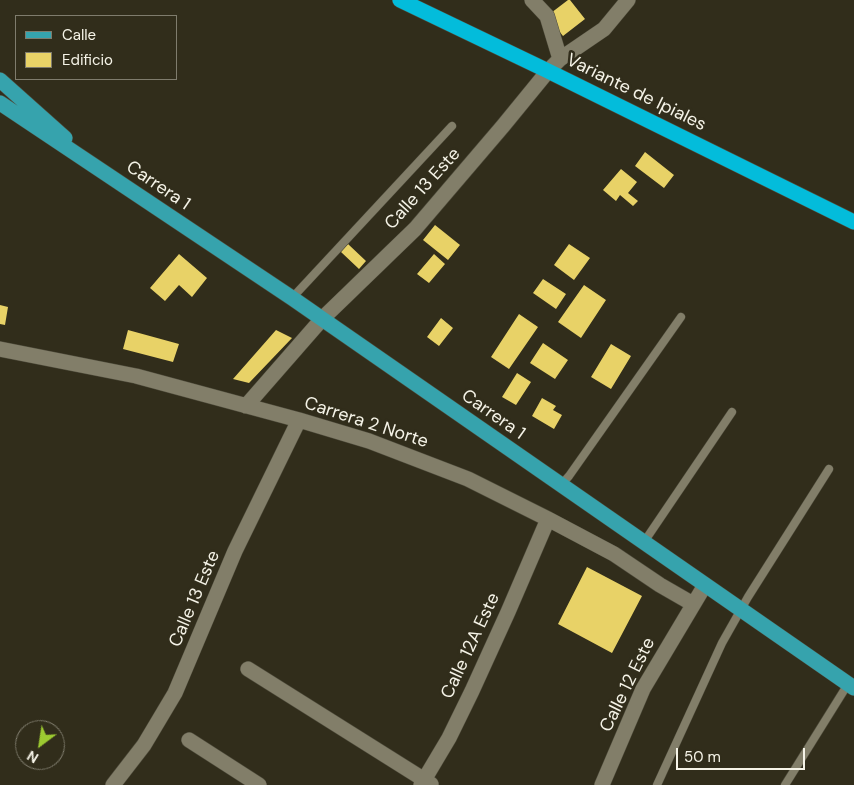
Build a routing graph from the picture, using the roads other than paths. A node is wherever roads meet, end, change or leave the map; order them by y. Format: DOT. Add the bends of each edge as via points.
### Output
graph roads {
  1 [pos="400,0"];
  2 [pos="532,0"];
  3 [pos="628,0"];
  4 [pos="560,59"];
  5 [pos="548,71"];
  6 [pos="0,80"];
  7 [pos="0,103"];
  8 [pos="452,126"];
  9 [pos="108,175"];
  10 [pos="854,222"];
  11 [pos="292,298"];
  12 [pos="682,317"];
  13 [pos="322,320"];
  14 [pos="0,349"];
  15 [pos="246,406"];
  16 [pos="732,412"];
  17 [pos="299,420"];
  18 [pos="829,469"];
  19 [pos="561,485"];
  20 [pos="548,519"];
  21 [pos="644,542"];
  22 [pos="705,585"];
  23 [pos="693,604"];
  24 [pos="741,610"];
  25 [pos="248,669"];
  26 [pos="851,686"];
  27 [pos="188,740"];
  28 [pos="426,783"];
  29 [pos="113,785"];
  30 [pos="258,785"];
  31 [pos="602,785"];
  32 [pos="657,785"];
  33 [pos="784,785"];
  1 -- 5 [label="highway, Variante de Ipiales"];
  2 -- 4 [label="street" via="547,16"];
  3 -- 4 [label="street, Calle 13 Este" via="604,29"];
  4 -- 5 [label="street, Calle 13 Este"];
  5 -- 10 [label="highway, Variante de Ipiales"];
  5 -- 13 [label="street, Calle 13 Este" via="415,229"];
  6 -- 9 [label="main road, Carrera 1"];
  7 -- 9 [label="main road, Carrera 1"];
  8 -- 11 [label="lane"];
  9 -- 11 [label="main road, Carrera 1"];
  11 -- 13 [label="main road, Carrera 1"];
  12 -- 19 [label="lane"];
  13 -- 15 [label="street, Calle 13 Este"];
  13 -- 19 [label="main road, Carrera 1"];
  14 -- 15 [label="street, Carrera 2 Norte" via="136,376"];
  15 -- 17 [label="street, Carrera 2 Norte"];
  16 -- 21 [label="lane"];
  17 -- 20 [label="street, Carrera 2 Norte" via="369,441 468,479"];
  17 -- 29 [label="street, Calle 13 Este" via="235,551 176,693 144,745"];
  18 -- 24 [label="lane"];
  19 -- 21 [label="main road, Carrera 1"];
  20 -- 23 [label="street, Carrera 2 Norte" via="614,554"];
  20 -- 28 [label="street, Calle 12A Este" via="472,691"];
  21 -- 22 [label="main road, Carrera 1"];
  22 -- 23 [label="street, Calle 12 Este"];
  22 -- 24 [label="main road, Carrera 1"];
  23 -- 31 [label="street, Calle 12 Este" via="643,689"];
  24 -- 26 [label="main road, Carrera 1"];
  24 -- 32 [label="lane" via="722,643"];
  25 -- 28 [label="street"];
  26 -- 33 [label="lane"];
  27 -- 30 [label="street"];
}
